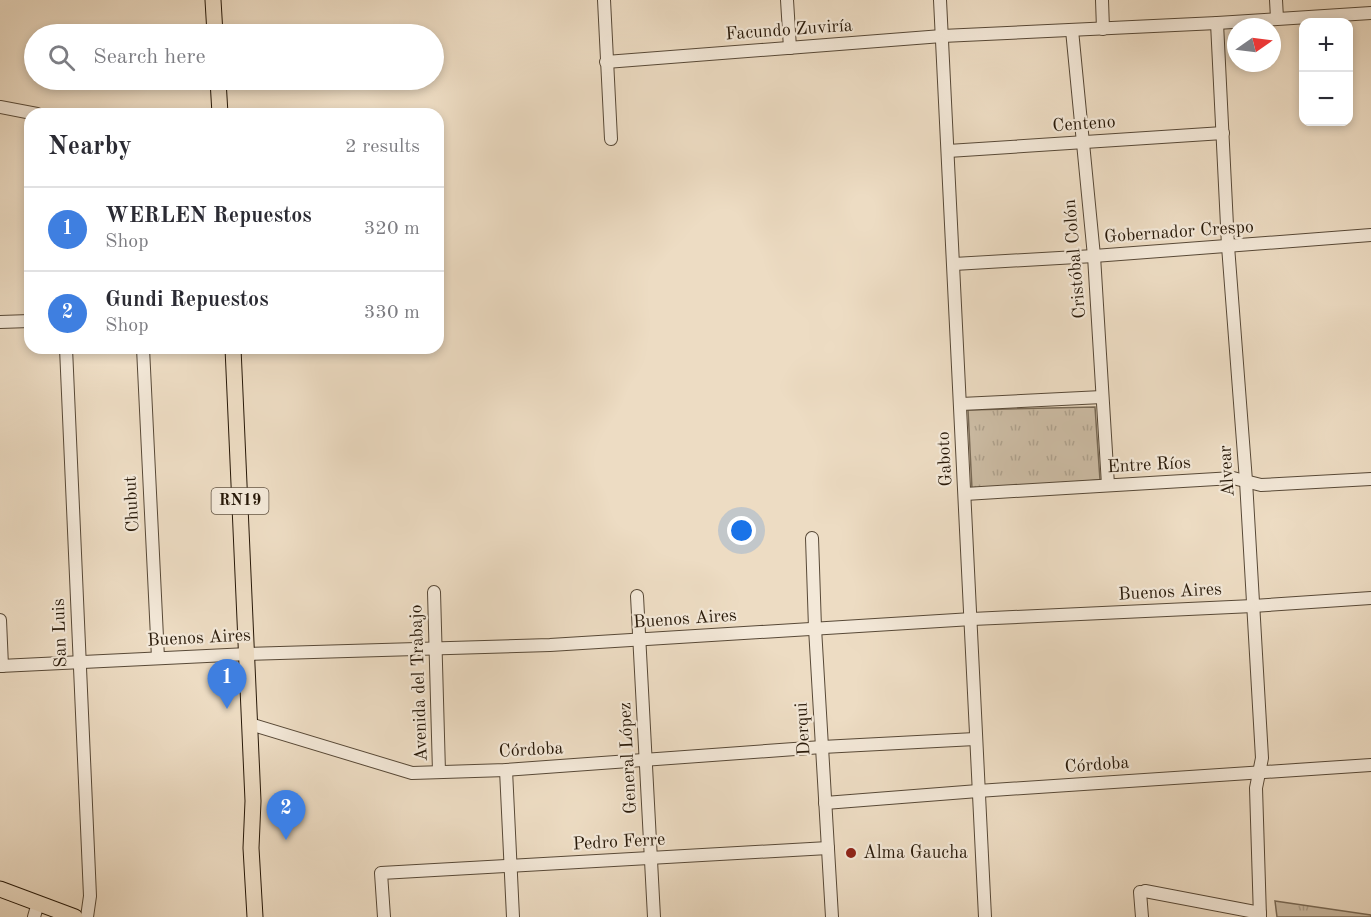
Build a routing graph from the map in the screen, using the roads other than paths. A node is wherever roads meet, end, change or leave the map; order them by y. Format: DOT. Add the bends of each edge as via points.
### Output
graph roads {
  1 [pos="213,0"];
  2 [pos="604,0"];
  3 [pos="788,0"];
  4 [pos="940,0"];
  5 [pos="1102,0"];
  6 [pos="1276,0"];
  7 [pos="1371,13"];
  8 [pos="1277,18"];
  9 [pos="1227,22"];
  10 [pos="1217,23"];
  11 [pos="214,24"];
  12 [pos="1103,29"];
  13 [pos="1072,30"];
  14 [pos="942,36"];
  15 [pos="790,48"];
  16 [pos="606,62"];
  17 [pos="219,90"];
  18 [pos="0,107"];
  19 [pos="220,108"];
  20 [pos="24,112"];
  21 [pos="1223,133"];
  22 [pos="611,139"];
  23 [pos="1083,142"];
  24 [pos="948,151"];
  25 [pos="1371,235"];
  26 [pos="1228,246"];
  27 [pos="1094,256"];
  28 [pos="954,264"];
  29 [pos="24,321"];
  30 [pos="0,322"];
  31 [pos="66,354"];
  32 [pos="143,354"];
  33 [pos="233,354"];
  34 [pos="1102,398"];
  35 [pos="961,404"];
  36 [pos="1371,479"];
  37 [pos="1246,481"];
  38 [pos="1108,485"];
  39 [pos="965,494"];
  40 [pos="812,538"];
  41 [pos="434,592"];
  42 [pos="637,596"];
  43 [pos="1371,598"];
  44 [pos="1252,606"];
  45 [pos="972,619"];
  46 [pos="0,620"];
  47 [pos="814,628"];
  48 [pos="639,640"];
  49 [pos="435,649"];
  50 [pos="248,654"];
  51 [pos="158,658"];
  52 [pos="80,662"];
  53 [pos="1,666"];
  54 [pos="250,724"];
  55 [pos="975,739"];
  56 [pos="822,747"];
  57 [pos="646,760"];
  58 [pos="1371,765"];
  59 [pos="507,770"];
  60 [pos="440,772"];
  61 [pos="1260,773"];
  62 [pos="978,791"];
  63 [pos="253,801"];
  64 [pos="825,803"];
  65 [pos="828,848"];
  66 [pos="651,859"];
  67 [pos="511,865"];
  68 [pos="0,889"];
  69 [pos="36,910"];
  70 [pos="1260,915"];
  71 [pos="75,917"];
  72 [pos="87,917"];
  73 [pos="255,917"];
  74 [pos="266,917"];
  75 [pos="384,917"];
  76 [pos="513,917"];
  77 [pos="654,917"];
  78 [pos="832,917"];
  79 [pos="985,917"];
  80 [pos="1142,917"];
  1 -- 11 [label="main road"];
  2 -- 16 [label="street"];
  3 -- 15 [label="street"];
  4 -- 14 [label="street, Gaboto"];
  5 -- 12 [label="street"];
  6 -- 8 [label="street"];
  7 -- 8 [label="street, Facundo Zuviría"];
  9 -- 10 [label="street, Facundo Zuviría"];
  10 -- 12 [label="street, Facundo Zuviría"];
  10 -- 21 [label="street, Alvear"];
  12 -- 13 [label="street, Facundo Zuviría"];
  13 -- 14 [label="street, Facundo Zuviría"];
  13 -- 23 [label="street, Cristóbal Colón"];
  14 -- 15 [label="street, Facundo Zuviría"];
  14 -- 24 [label="street, Gaboto"];
  15 -- 16 [label="street, Facundo Zuviría"];
  16 -- 22 [label="street"];
  17 -- 19 [label="main road"];
  18 -- 20 [label="street"];
  21 -- 23 [label="street, Centeno"];
  21 -- 26 [label="street, Alvear"];
  23 -- 24 [label="street, Centeno"];
  23 -- 27 [label="street, Cristóbal Colón"];
  24 -- 28 [label="street, Gaboto"];
  25 -- 26 [label="street, Gobernador Crespo"];
  26 -- 27 [label="street, Gobernador Crespo"];
  26 -- 37 [label="street, Alvear"];
  27 -- 28 [label="street, Gobernador Crespo"];
  27 -- 34 [label="street, Cristóbal Colón"];
  28 -- 35 [label="street, Gaboto"];
  29 -- 30 [label="street"];
  31 -- 52 [label="street, San Luis"];
  32 -- 51 [label="street, Chubut"];
  33 -- 50 [label="main road, RN19"];
  34 -- 35 [label="street"];
  34 -- 38 [label="street, Cristóbal Colón"];
  35 -- 39 [label="street, Gaboto"];
  36 -- 37 [label="street, Entre Ríos" via="1261,485"];
  37 -- 38 [label="street, Entre Ríos" via="1233,478"];
  37 -- 44 [label="street, Alvear"];
  38 -- 39 [label="street, Entre Ríos"];
  39 -- 45 [label="street, Gaboto"];
  40 -- 47 [label="street, Derqui"];
  41 -- 49 [label="street, Avenida del Trabajo"];
  42 -- 48 [label="street, General López"];
  43 -- 44 [label="street, Buenos Aires"];
  44 -- 45 [label="street, Buenos Aires"];
  44 -- 61 [label="street, Alvear"];
  45 -- 47 [label="street, Buenos Aires"];
  45 -- 55 [label="street, Gaboto"];
  46 -- 53 [label="street"];
  47 -- 48 [label="street, Buenos Aires"];
  47 -- 56 [label="street, Derqui"];
  48 -- 49 [label="street, Buenos Aires"];
  48 -- 57 [label="street, General López"];
  49 -- 50 [label="street, Buenos Aires"];
  49 -- 60 [label="street, Avenida del Trabajo"];
  50 -- 51 [label="street, Buenos Aires"];
  50 -- 54 [label="main road, RN19"];
  51 -- 52 [label="street, Buenos Aires"];
  52 -- 53 [label="street, Buenos Aires"];
  52 -- 72 [label="street, San Luis" via="90,896"];
  54 -- 60 [label="street, Córdoba" via="404,772"];
  54 -- 63 [label="main road, RN19"];
  55 -- 56 [label="street, Córdoba"];
  55 -- 62 [label="street, Gaboto"];
  56 -- 57 [label="street, Córdoba"];
  56 -- 64 [label="street, Derqui"];
  57 -- 59 [label="street, Córdoba"];
  57 -- 66 [label="street, General López"];
  58 -- 61 [label="street, Córdoba"];
  59 -- 60 [label="street, Córdoba"];
  59 -- 67 [label="street"];
  61 -- 62 [label="street, Córdoba"];
  61 -- 70 [label="street, Alvear" via="1256,788"];
  62 -- 64 [label="street, Córdoba"];
  62 -- 79 [label="street, Gaboto"];
  63 -- 73 [label="main road, RN19"];
  63 -- 74 [label="main road, RN19"];
  64 -- 65 [label="street, Derqui"];
  65 -- 66 [label="street, Pedro Ferre"];
  65 -- 78 [label="street, Derqui"];
  66 -- 67 [label="street, Pedro Ferre"];
  66 -- 77 [label="street, General López"];
  67 -- 75 [label="street, Pedro Ferre" via="381,873"];
  67 -- 76 [label="street"];
  68 -- 69 [label="main road"];
  69 -- 71 [label="main road"];
  70 -- 80 [label="street" via="1142,892"];
}
